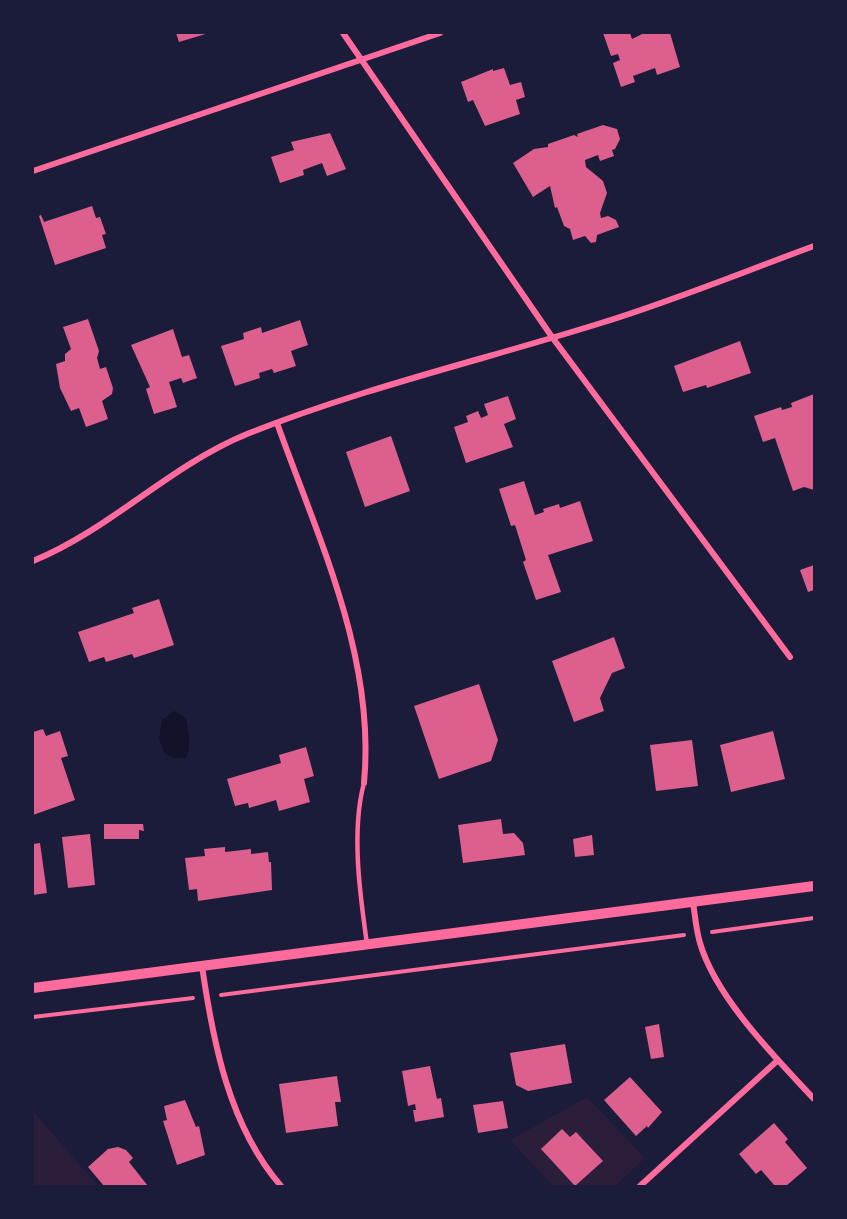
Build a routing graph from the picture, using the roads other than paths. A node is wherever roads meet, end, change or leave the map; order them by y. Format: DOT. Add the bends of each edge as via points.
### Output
graph roads {
  1 [pos="343,33"];
  2 [pos="440,33"];
  3 [pos="361,60"];
  4 [pos="33,171"];
  5 [pos="814,246"];
  6 [pos="552,337"];
  7 [pos="277,423"];
  8 [pos="33,561"];
  9 [pos="790,657"];
  10 [pos="364,783"];
  11 [pos="814,886"];
  12 [pos="693,902"];
  13 [pos="367,944"];
  14 [pos="202,965"];
  15 [pos="33,988"];
  16 [pos="778,1060"];
  17 [pos="814,1099"];
  18 [pos="281,1186"];
  19 [pos="640,1186"];
  1 -- 3 [label="street"];
  2 -- 3 [label="street"];
  3 -- 4 [label="street"];
  3 -- 6 [label="street"];
  5 -- 6 [label="street"];
  6 -- 7 [label="street" via="402,380"];
  6 -- 9 [label="street"];
  7 -- 8 [label="street" via="204,454 90,533"];
  7 -- 10 [label="street" via="355,654 367,736"];
  10 -- 13 [label="lane" via="358,809 361,902"];
  11 -- 12 [label="street"];
  12 -- 13 [label="street"];
  12 -- 16 [label="street" via="708,964"];
  13 -- 14 [label="street"];
  14 -- 15 [label="street"];
  14 -- 18 [label="street" via="206,997 232,1100 260,1159"];
  16 -- 17 [label="street"];
  16 -- 19 [label="street"];
}
